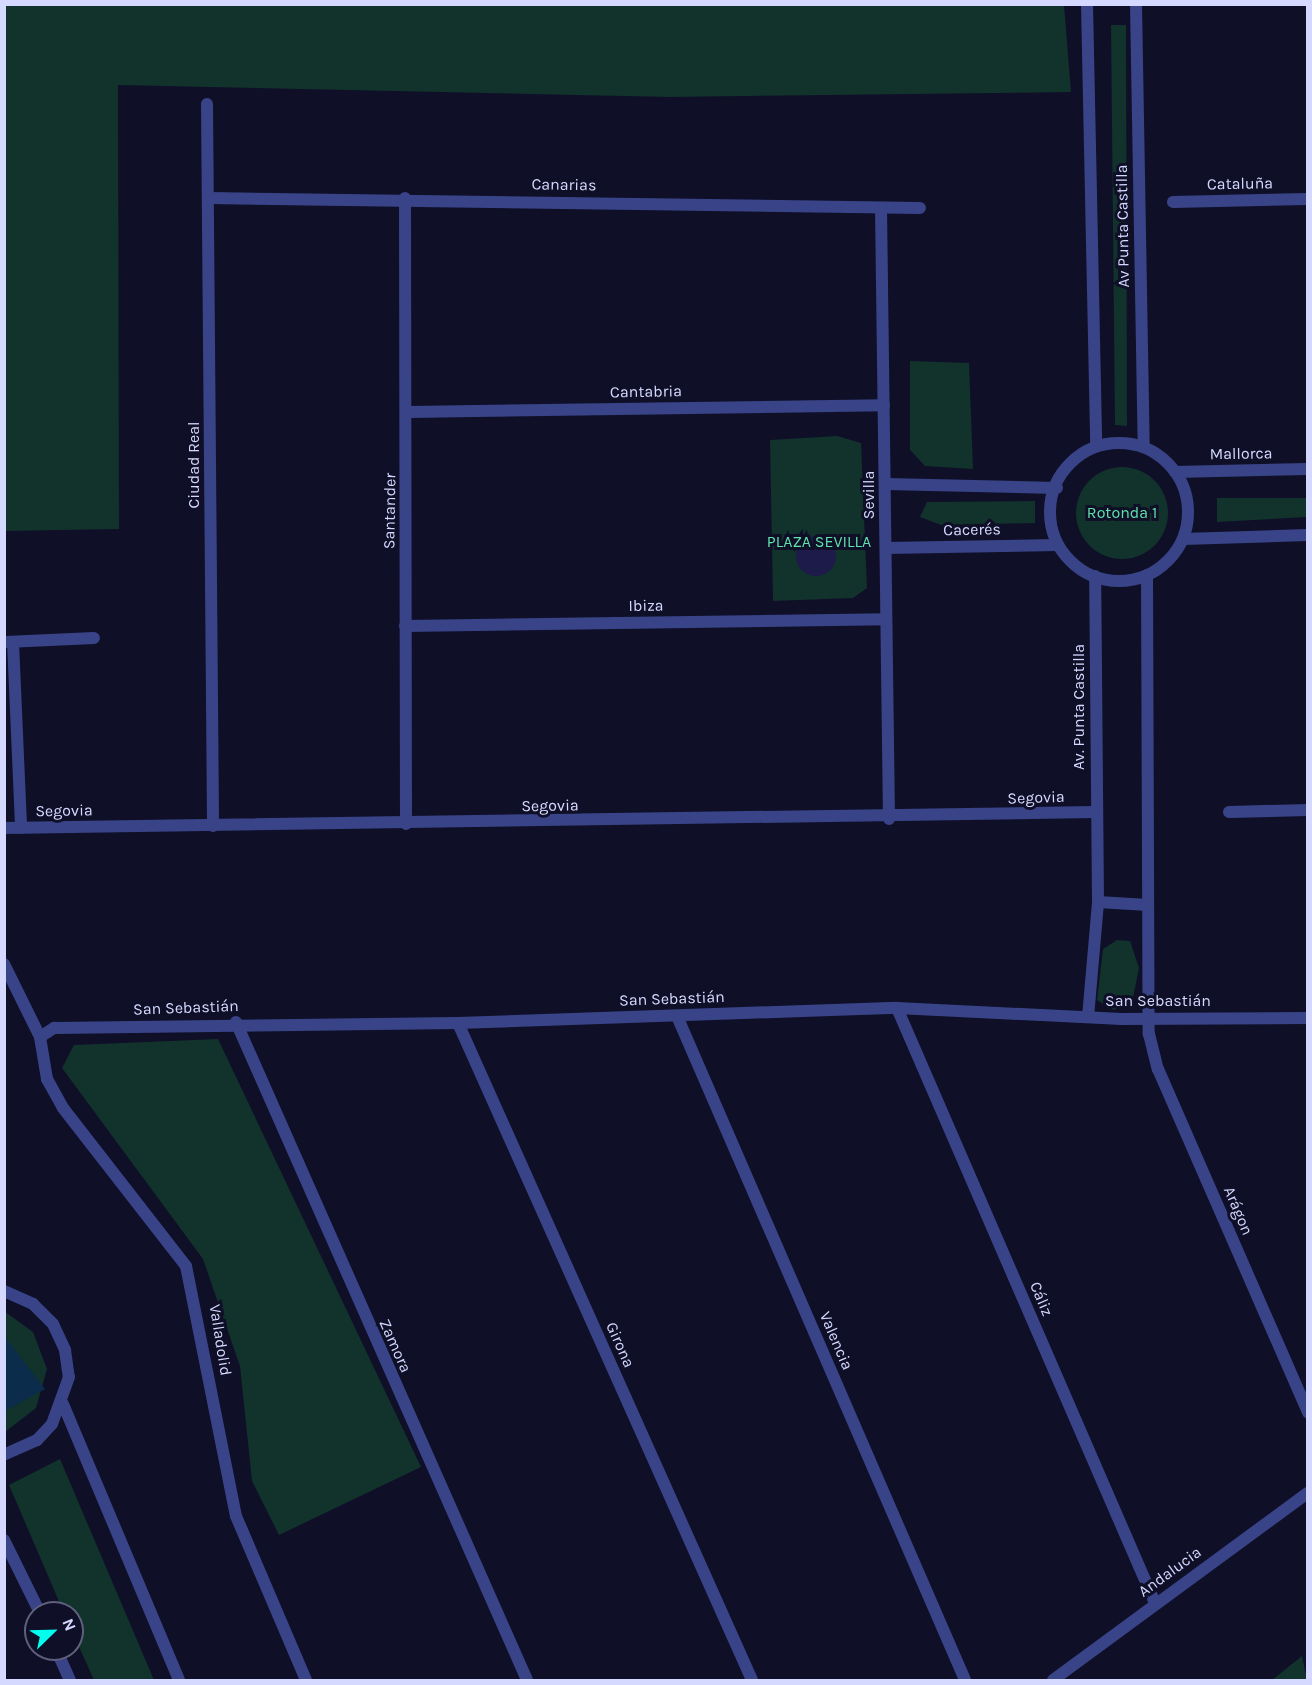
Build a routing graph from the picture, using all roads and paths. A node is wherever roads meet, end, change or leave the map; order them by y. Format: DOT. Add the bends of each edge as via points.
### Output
graph roads {
  1 [pos="1087,4"];
  2 [pos="1136,4"];
  3 [pos="207,104"];
  4 [pos="208,198"];
  5 [pos="405,198"];
  6 [pos="1308,199"];
  7 [pos="1173,202"];
  8 [pos="881,208"];
  9 [pos="920,208"];
  10 [pos="884,405"];
  11 [pos="408,412"];
  12 [pos="1096,446"];
  13 [pos="1144,447"];
  14 [pos="1308,470"];
  15 [pos="1175,472"];
  16 [pos="886,484"];
  17 [pos="1057,488"];
  18 [pos="1308,535"];
  19 [pos="1183,539"];
  20 [pos="1058,545"];
  21 [pos="886,548"];
  22 [pos="1147,575"];
  23 [pos="1095,576"];
  24 [pos="886,619"];
  25 [pos="405,626"];
  26 [pos="94,638"];
  27 [pos="8,642"];
  28 [pos="1308,810"];
  29 [pos="1096,812"];
  30 [pos="1229,812"];
  31 [pos="889,819"];
  32 [pos="406,824"];
  33 [pos="213,826"];
  34 [pos="4,828"];
  35 [pos="21,828"];
  36 [pos="1098,902"];
  37 [pos="1148,904"];
  38 [pos="4,964"];
  39 [pos="897,1008"];
  40 [pos="677,1016"];
  41 [pos="1088,1017"];
  42 [pos="1308,1018"];
  43 [pos="1148,1019"];
  44 [pos="236,1022"];
  45 [pos="458,1023"];
  46 [pos="40,1037"];
  47 [pos="4,1279"];
  48 [pos="6,1291"];
  49 [pos="63,1404"];
  50 [pos="1308,1413"];
  51 [pos="4,1455"];
  52 [pos="1308,1493"];
  53 [pos="4,1540"];
  54 [pos="34,1601"];
  55 [pos="1155,1603"];
  56 [pos="61,1661"];
  57 [pos="70,1680"];
  58 [pos="179,1680"];
  59 [pos="306,1680"];
  60 [pos="527,1680"];
  61 [pos="752,1680"];
  62 [pos="965,1680"];
  63 [pos="1053,1680"];
  1 -- 12 [label="street, Av Punta Castilla"];
  2 -- 13 [label="street, Av Punta Castilla"];
  3 -- 4 [label="street, Ciudad Real"];
  4 -- 5 [label="street, Canarias"];
  4 -- 33 [label="street, Ciudad Real"];
  5 -- 8 [label="street, Canarias"];
  5 -- 11 [label="street, Santander"];
  6 -- 7 [label="street, Cataluña"];
  8 -- 9 [label="street, Canarias"];
  8 -- 10 [label="street, Sevilla"];
  10 -- 11 [label="street, Cantabria"];
  10 -- 16 [label="street, Sevilla"];
  11 -- 25 [label="street, Santander"];
  12 -- 13 [label="street"];
  12 -- 17 [label="street" via="1071,461"];
  13 -- 15 [label="street"];
  14 -- 15 [label="street, Mallorca"];
  15 -- 19 [label="street" via="1187,504"];
  16 -- 17 [label="street"];
  16 -- 21 [label="street, Sevilla"];
  17 -- 20 [label="street" via="1049,512"];
  18 -- 19 [label="street"];
  19 -- 22 [label="street" via="1168,560"];
  20 -- 21 [label="street, Cacerés"];
  20 -- 23 [label="street" via="1078,567"];
  21 -- 24 [label="street, Sevilla"];
  22 -- 23 [label="street" via="1129,580"];
  22 -- 37 [label="street, Arágon"];
  23 -- 29 [label="street, Av. Punta Castilla"];
  24 -- 25 [label="street, Ibiza"];
  24 -- 31 [label="street, Sevilla"];
  25 -- 32 [label="street, Santander"];
  26 -- 27 [label="street"];
  27 -- 35 [label="street"];
  28 -- 30 [label="street"];
  29 -- 31 [label="street, Segovia"];
  29 -- 36 [label="street, Av. Punta Castilla"];
  31 -- 32 [label="street, Segovia"];
  32 -- 33 [label="street, Segovia"];
  33 -- 35 [label="street, Segovia"];
  34 -- 35 [label="street, Segovia"];
  36 -- 37 [label="street"];
  36 -- 41 [label="street, Av. Punta Castilla"];
  37 -- 43 [label="street, Arágon"];
  38 -- 46 [label="street, Valladolid"];
  39 -- 40 [label="street, San Sebastián"];
  39 -- 41 [label="street, San Sebastián"];
  39 -- 55 [label="street, Cáliz"];
  40 -- 45 [label="street, San Sebastián"];
  40 -- 62 [label="street, Valencia"];
  41 -- 43 [label="street, San Sebastián"];
  42 -- 43 [label="street, San Sebastián"];
  43 -- 50 [label="street, Arágon" via="1158,1069"];
  44 -- 45 [label="street, San Sebastián"];
  44 -- 46 [label="street, San Sebastián" via="54,1028"];
  44 -- 60 [label="street, Zamora"];
  45 -- 61 [label="street, Girona"];
  46 -- 59 [label="street, Valladolid" via="47,1079 63,1108 186,1266 236,1516"];
  47 -- 48 [label="street"];
  48 -- 49 [label="street" via="33,1304 53,1324 65,1350 69,1377"];
  49 -- 51 [label="street" via="38,1440"];
  49 -- 58 [label="street"];
  52 -- 55 [label="street, Andalucia"];
  53 -- 54 [label="street"];
  55 -- 63 [label="street, Andalucia"];
  56 -- 57 [label="street"];
}
